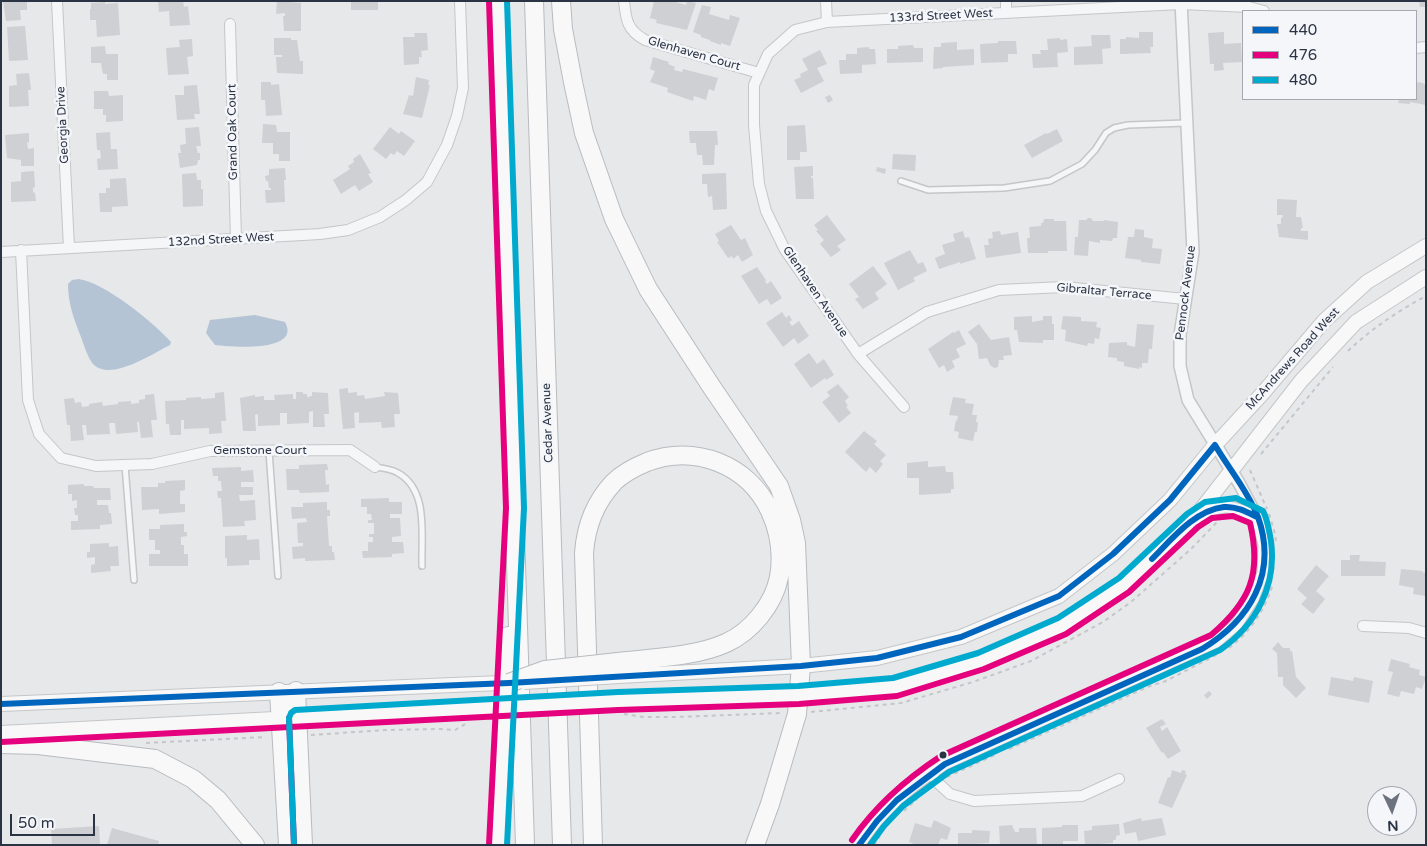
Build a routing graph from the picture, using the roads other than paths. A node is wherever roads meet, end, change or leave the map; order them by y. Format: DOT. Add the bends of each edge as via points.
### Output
graph roads {
  1 [pos="57,1"];
  2 [pos="460,1"];
  3 [pos="498,1"];
  4 [pos="534,1"];
  5 [pos="561,1"];
  6 [pos="624,1"];
  7 [pos="826,1"];
  8 [pos="1006,1"];
  9 [pos="1181,2"];
  10 [pos="1260,10"];
  11 [pos="1006,13"];
  12 [pos="827,22"];
  13 [pos="230,24"];
  14 [pos="759,73"];
  15 [pos="1187,123"];
  16 [pos="901,180"];
  17 [pos="236,239"];
  18 [pos="1426,246"];
  19 [pos="69,248"];
  20 [pos="21,250"];
  21 [pos="1,252"];
  22 [pos="1426,277"];
  23 [pos="1185,299"];
  24 [pos="858,354"];
  25 [pos="904,406"];
  26 [pos="1215,446"];
  27 [pos="268,450"];
  28 [pos="125,465"];
  29 [pos="376,467"];
  30 [pos="1231,472"];
  31 [pos="514,508"];
  32 [pos="1257,517"];
  33 [pos="1193,520"];
  34 [pos="422,566"];
  35 [pos="278,576"];
  36 [pos="134,580"];
  37 [pos="1363,626"];
  38 [pos="1426,633"];
  39 [pos="801,666"];
  40 [pos="619,669"];
  41 [pos="509,682"];
  42 [pos="288,692"];
  43 [pos="799,695"];
  44 [pos="1,704"];
  45 [pos="290,727"];
  46 [pos="1,733"];
  47 [pos="1,744"];
  48 [pos="932,773"];
  49 [pos="1118,779"];
  50 [pos="255,845"];
  51 [pos="288,845"];
  52 [pos="303,845"];
  53 [pos="498,845"];
  54 [pos="525,845"];
  55 [pos="562,845"];
  56 [pos="593,845"];
  57 [pos="755,845"];
  58 [pos="858,845"];
  1 -- 19 [label="street, Georgia Drive"];
  2 -- 17 [label="street, 132nd Street West" via="463,88 447,146 427,182 380,217 348,230"];
  3 -- 31 [label="highway"];
  4 -- 55 [label="highway, Cedar Avenue"];
  5 -- 39 [label="highway" via="572,82 584,133 614,219 648,289 779,486 796,543"];
  6 -- 14 [label="street, Glenhaven Court" via="629,27 635,35"];
  7 -- 12 [label="street"];
  8 -- 11 [label="street"];
  9 -- 10 [label="street, 133rd Street West"];
  9 -- 11 [label="street, 133rd Street West"];
  9 -- 15 [label="street, Pennock Avenue"];
  11 -- 12 [label="street, 133rd Street West"];
  12 -- 14 [label="street, 133rd Street West" via="795,30 768,54"];
  13 -- 17 [label="street, Grand Oak Court"];
  14 -- 24 [label="street, Glenhaven Avenue" via="754,85 755,141 759,184 766,211 785,250"];
  15 -- 16 [label="lane" via="1114,128 1106,133 1082,164 1050,182 1004,188 928,190"];
  15 -- 23 [label="street, Pennock Avenue" via="1193,252"];
  17 -- 19 [label="street, 132nd Street West"];
  18 -- 26 [label="main road, McAndrews Road West" via="1367,282 1324,321"];
  19 -- 20 [label="street, 132nd Street West"];
  20 -- 21 [label="street, 132nd Street West"];
  20 -- 28 [label="street, Gemstone Court" via="28,400 39,434 61,458 96,466"];
  22 -- 30 [label="main road, McAndrews Road West" via="1356,322 1301,381"];
  23 -- 24 [label="street, Gibraltar Terrace" via="1064,287 999,290 927,312"];
  23 -- 26 [label="street, Pennock Avenue" via="1180,366 1188,400"];
  24 -- 25 [label="street, Glenhaven Avenue"];
  26 -- 30 [label="street, Pennock Avenue"];
  26 -- 39 [label="main road, McAndrews Road West" via="1170,500 1113,554 1059,596 960,637 877,658"];
  27 -- 28 [label="street, Gemstone Court" via="210,450 152,464"];
  27 -- 29 [label="street, Gemstone Court" via="350,450"];
  27 -- 35 [label="lane"];
  28 -- 36 [label="lane"];
  29 -- 34 [label="lane" via="398,472 410,482 420,499"];
  30 -- 32 [label="street, Pennock Avenue"];
  30 -- 33 [label="main road, McAndrews Road West"];
  31 -- 53 [label="highway"];
  31 -- 54 [label="highway"];
  32 -- 33 [label="street" via="1235,507 1227,507 1209,510"];
  32 -- 48 [label="street, Pennock Avenue" via="1264,545 1259,587 1237,624 1216,642 945,764"];
  33 -- 43 [label="main road, McAndrews Road West" via="1124,585 1062,626 981,661 895,687"];
  37 -- 38 [label="street" via="1409,628"];
  39 -- 40 [label="main road, McAndrews Road West"];
  39 -- 43 [label="highway"];
  40 -- 41 [label="highway, bridge" via="545,670"];
  40 -- 56 [label="highway" via="726,643 743,633 769,602 777,585 781,563 776,524 766,501 753,485 718,461 676,455 635,467 615,480 591,516 584,553"];
  41 -- 42 [label="main road"];
  42 -- 44 [label="main road"];
  42 -- 45 [label="highway"];
  43 -- 45 [label="main road, McAndrews Road West, bridge" via="618,701 471,716"];
  43 -- 57 [label="highway" via="795,723"];
  45 -- 46 [label="main road, McAndrews Road West"];
  45 -- 51 [label="highway"];
  45 -- 52 [label="highway"];
  47 -- 50 [label="highway" via="38,745 155,759 193,778 218,800"];
  48 -- 49 [label="street" via="950,794 974,801 1082,796"];
  48 -- 58 [label="street, Pennock Avenue" via="892,804"];
}
